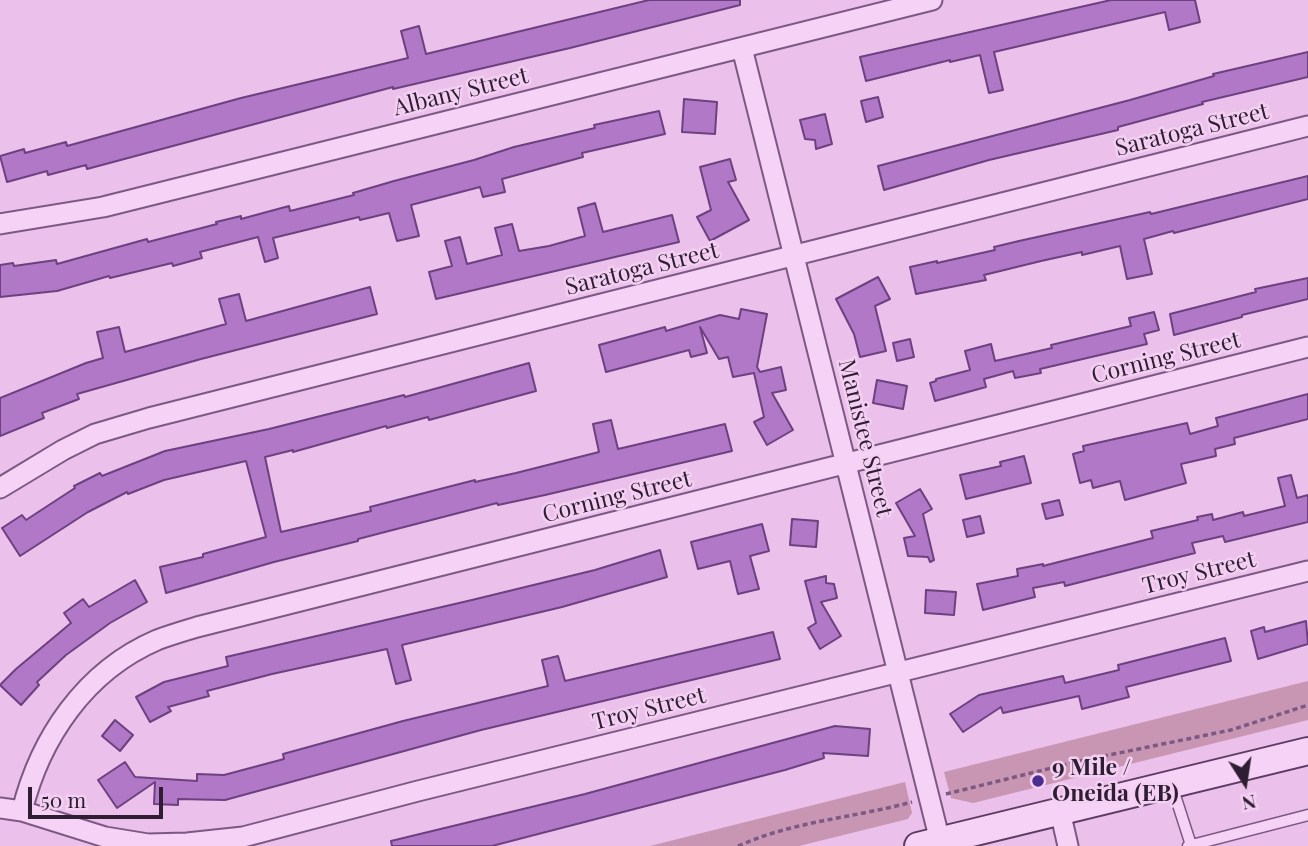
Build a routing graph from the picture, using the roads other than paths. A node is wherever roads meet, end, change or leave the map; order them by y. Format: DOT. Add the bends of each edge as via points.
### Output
graph roads {
  1 [pos="932,0"];
  2 [pos="742,48"];
  3 [pos="1308,126"];
  4 [pos="0,224"];
  5 [pos="794,256"];
  6 [pos="1308,347"];
  7 [pos="846,465"];
  8 [pos="0,488"];
  9 [pos="1308,571"];
  10 [pos="899,673"];
  11 [pos="1308,751"];
  12 [pos="1171,783"];
  13 [pos="0,808"];
  14 [pos="22,811"];
  15 [pos="1060,811"];
  16 [pos="1308,815"];
  17 [pos="933,844"];
  18 [pos="1068,846"];
  19 [pos="1189,846"];
  1 -- 2 [label="street, Albany Street"];
  2 -- 4 [label="street, Albany Street" via="103,207"];
  2 -- 5 [label="street, Manistee Street"];
  3 -- 5 [label="street, Saratoga Street"];
  5 -- 7 [label="street, Manistee Street"];
  5 -- 8 [label="street, Saratoga Street" via="122,425 63,450"];
  6 -- 7 [label="street, Corning Street"];
  7 -- 10 [label="street, Manistee Street"];
  7 -- 14 [label="street, Corning Street" via="157,640 98,678 66,712 37,763"];
  9 -- 10 [label="street, Troy Street"];
  10 -- 14 [label="street, Troy Street" via="243,837 148,844 104,837"];
  10 -- 17 [label="street, Manistee Street"];
  11 -- 12 [label="main road"];
  12 -- 15 [label="main road"];
  12 -- 19 [label="lane"];
  13 -- 14 [label="street, Troy Street"];
  15 -- 17 [label="main road"];
  15 -- 18 [label="street"];
  16 -- 19 [label="lane"];
}
